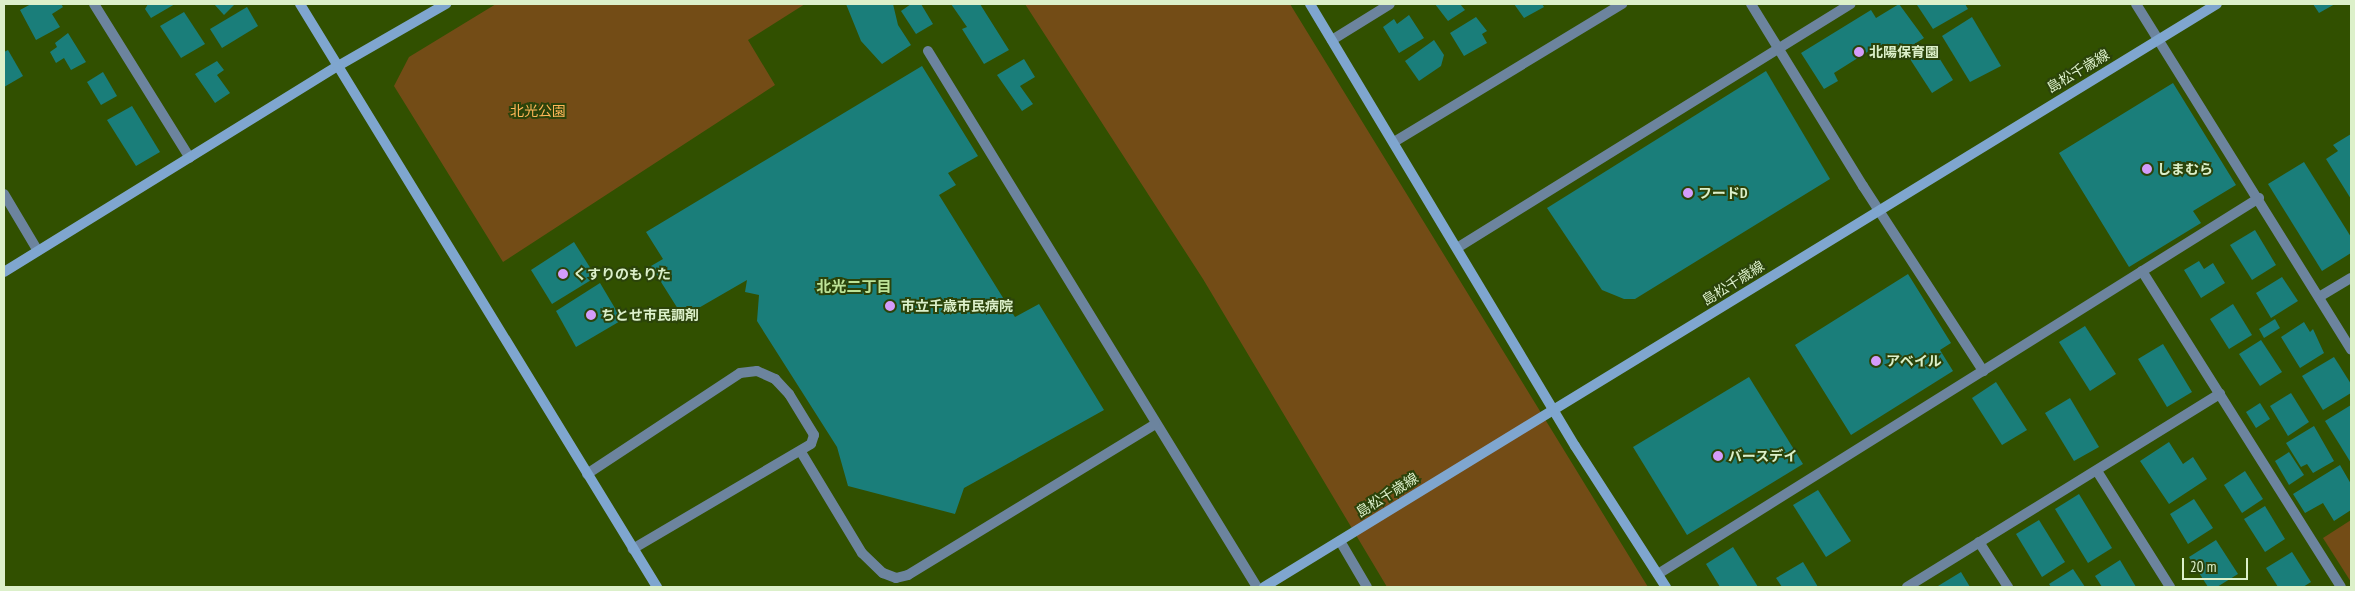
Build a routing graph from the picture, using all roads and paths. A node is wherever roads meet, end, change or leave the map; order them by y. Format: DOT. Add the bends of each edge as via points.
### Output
graph roads {
  1 [pos="94,4"];
  2 [pos="300,4"];
  3 [pos="446,4"];
  4 [pos="1310,4"];
  5 [pos="1390,4"];
  6 [pos="1622,4"];
  7 [pos="1751,4"];
  8 [pos="1850,4"];
  9 [pos="2136,4"];
  10 [pos="2217,4"];
  11 [pos="2157,39"];
  12 [pos="1332,40"];
  13 [pos="1778,48"];
  14 [pos="928,51"];
  15 [pos="338,66"];
  16 [pos="1394,142"];
  17 [pos="190,158"];
  18 [pos="4,194"];
  19 [pos="2259,198"];
  20 [pos="1877,209"];
  21 [pos="1458,248"];
  22 [pos="38,251"];
  23 [pos="2142,271"];
  24 [pos="4,272"];
  25 [pos="2351,278"];
  26 [pos="2319,297"];
  27 [pos="2351,349"];
  28 [pos="1983,370"];
  29 [pos="2220,394"];
  30 [pos="1554,409"];
  31 [pos="1156,424"];
  32 [pos="801,452"];
  33 [pos="2097,471"];
  34 [pos="587,474"];
  35 [pos="1340,541"];
  36 [pos="1979,542"];
  37 [pos="633,549"];
  38 [pos="1658,574"];
  39 [pos="657,587"];
  40 [pos="1257,587"];
  41 [pos="1264,587"];
  42 [pos="1367,587"];
  43 [pos="1666,587"];
  44 [pos="1907,587"];
  45 [pos="2008,587"];
  46 [pos="2170,587"];
  47 [pos="2342,587"];
  1 -- 17 [label="street"];
  2 -- 15 [label="street"];
  3 -- 15 [label="street"];
  4 -- 12 [label="street"];
  5 -- 12 [label="street"];
  6 -- 16 [label="street"];
  7 -- 13 [label="street"];
  8 -- 13 [label="street"];
  9 -- 11 [label="street"];
  10 -- 11 [label="street, 島松千歳線"];
  11 -- 19 [label="street"];
  11 -- 20 [label="street, 島松千歳線"];
  12 -- 16 [label="street"];
  13 -- 20 [label="street"];
  13 -- 21 [label="street"];
  14 -- 31 [label="street"];
  15 -- 17 [label="street"];
  15 -- 34 [label="street"];
  16 -- 21 [label="street"];
  17 -- 22 [label="street"];
  18 -- 22 [label="street"];
  19 -- 23 [label="street"];
  19 -- 26 [label="street"];
  20 -- 28 [label="street"];
  20 -- 30 [label="street, 島松千歳線"];
  21 -- 30 [label="street"];
  22 -- 24 [label="street"];
  23 -- 28 [label="street"];
  23 -- 29 [label="street"];
  25 -- 26 [label="street"];
  26 -- 27 [label="street"];
  28 -- 38 [label="street"];
  29 -- 33 [label="street"];
  29 -- 47 [label="street"];
  30 -- 35 [label="street, 島松千歳線"];
  30 -- 38 [label="street"];
  31 -- 32 [label="street" via="908,575 896,578 883,573 862,553"];
  31 -- 40 [label="street"];
  32 -- 34 [label="street" via="811,444 814,435 789,394 775,379 757,370 740,373"];
  32 -- 37 [label="street"];
  33 -- 36 [label="street"];
  33 -- 46 [label="street"];
  34 -- 37 [label="street"];
  35 -- 41 [label="street, 島松千歳線"];
  35 -- 42 [label="street"];
  36 -- 44 [label="street"];
  36 -- 45 [label="street"];
  37 -- 39 [label="street"];
  38 -- 43 [label="street"];
}
